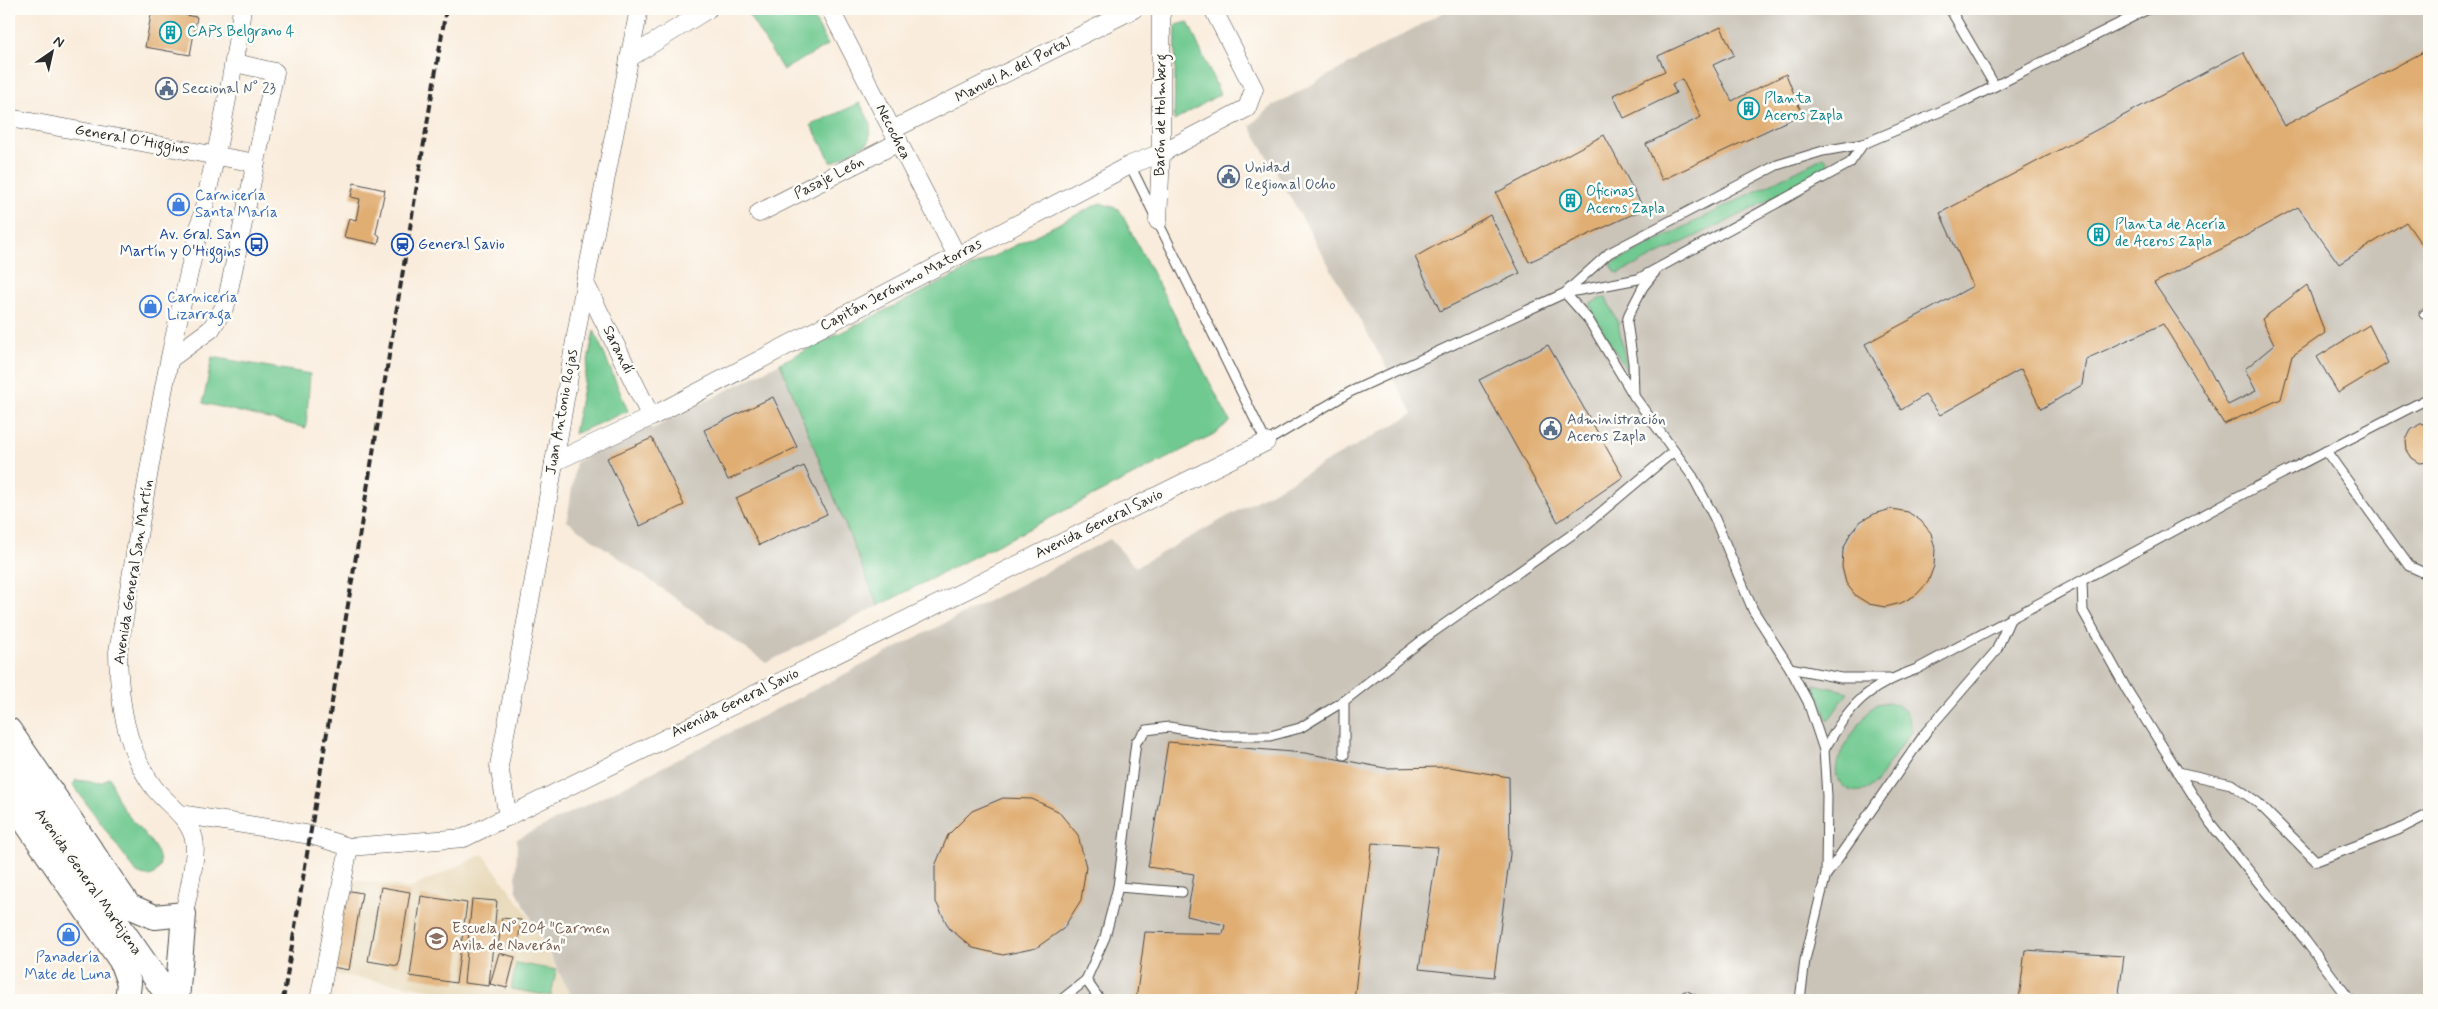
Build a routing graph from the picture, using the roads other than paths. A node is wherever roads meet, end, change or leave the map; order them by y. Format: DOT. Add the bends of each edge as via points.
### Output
graph roads {
  1 [pos="242,9"];
  2 [pos="639,9"];
  3 [pos="708,9"];
  4 [pos="830,9"];
  5 [pos="1134,9"];
  6 [pos="1162,9"];
  7 [pos="1214,9"];
  8 [pos="1950,9"];
  9 [pos="2148,9"];
  10 [pos="629,58"];
  11 [pos="235,63"];
  12 [pos="1995,86"];
  13 [pos="9,118"];
  14 [pos="896,136"];
  15 [pos="1863,144"];
  16 [pos="1161,153"];
  17 [pos="216,156"];
  18 [pos="256,163"];
  19 [pos="1130,165"];
  20 [pos="759,213"];
  21 [pos="1158,220"];
  22 [pos="957,256"];
  23 [pos="1658,268"];
  24 [pos="585,283"];
  25 [pos="1564,293"];
  26 [pos="170,359"];
  27 [pos="1634,396"];
  28 [pos="2429,398"];
  29 [pos="651,417"];
  30 [pos="1266,442"];
  31 [pos="1674,451"];
  32 [pos="2326,452"];
  33 [pos="554,462"];
  34 [pos="2429,575"];
  35 [pos="2082,581"];
  36 [pos="2011,616"];
  37 [pos="1790,668"];
  38 [pos="1891,678"];
  39 [pos="1344,701"];
  40 [pos="9,730"];
  41 [pos="1824,750"];
  42 [pos="1344,755"];
  43 [pos="9,769"];
  44 [pos="2178,772"];
  45 [pos="9,798"];
  46 [pos="180,814"];
  47 [pos="2429,814"];
  48 [pos="508,816"];
  49 [pos="349,848"];
  50 [pos="1826,874"];
  51 [pos="1118,888"];
  52 [pos="1182,892"];
  53 [pos="184,914"];
  54 [pos="1086,980"];
  55 [pos="172,999"];
  56 [pos="127,1000"];
  57 [pos="319,1000"];
  58 [pos="1062,1000"];
  59 [pos="1100,1000"];
  60 [pos="1800,1000"];
  61 [pos="2350,1000"];
  1 -- 11 [label="street, Avenida General San Martín"];
  2 -- 10 [label="street, Juan Antonio Rojas"];
  3 -- 10 [label="street"];
  4 -- 14 [label="street, Necochea"];
  5 -- 14 [label="street, Manuel A. del Portal"];
  6 -- 16 [label="street, Barón de Holmberg"];
  7 -- 16 [label="street, Capitán Jerónimo Matorras" via="1254,89 1247,108"];
  8 -- 12 [label="lane"];
  9 -- 12 [label="lane"];
  10 -- 24 [label="street, Juan Antonio Rojas"];
  11 -- 17 [label="street, Avenida General San Martín"];
  11 -- 18 [label="street" via="275,72"];
  12 -- 15 [label="lane"];
  13 -- 17 [label="street, General O´Higgins"];
  14 -- 20 [label="street, Pasaje León"];
  14 -- 22 [label="street, Necochea"];
  15 -- 23 [label="lane" via="1850,163"];
  15 -- 25 [label="lane" via="1823,151 1777,166 1609,254"];
  16 -- 19 [label="street, Capitán Jerónimo Matorras"];
  16 -- 21 [label="street, Barón de Holmberg"];
  17 -- 18 [label="street, General O´Higgins"];
  17 -- 26 [label="street, Avenida General San Martín"];
  18 -- 26 [label="street" via="226,304 211,329"];
  19 -- 21 [label="lane"];
  19 -- 22 [label="street, Capitán Jerónimo Matorras"];
  21 -- 30 [label="lane"];
  22 -- 29 [label="street, Capitán Jerónimo Matorras"];
  23 -- 25 [label="lane" via="1623,284"];
  23 -- 27 [label="lane" via="1643,287 1627,322"];
  24 -- 29 [label="street, Sarandí"];
  24 -- 33 [label="street, Juan Antonio Rojas"];
  25 -- 27 [label="lane" via="1588,319"];
  25 -- 30 [label="lane" via="1350,392"];
  26 -- 46 [label="street, Avenida General San Martín" via="118,652 118,691 138,763 155,789"];
  27 -- 31 [label="lane"];
  28 -- 32 [label="lane"];
  29 -- 33 [label="street, Capitán Jerónimo Matorras"];
  30 -- 48 [label="street, Avenida General Savio"];
  31 -- 37 [label="lane" via="1693,477 1715,519 1753,610"];
  31 -- 39 [label="lane" via="1587,524 1429,635"];
  32 -- 34 [label="lane" via="2409,566"];
  32 -- 35 [label="lane"];
  33 -- 48 [label="street, Juan Antonio Rojas" via="499,766"];
  35 -- 36 [label="lane"];
  35 -- 44 [label="lane" via="2083,610 2127,690"];
  36 -- 38 [label="lane" via="1917,669"];
  36 -- 50 [label="lane" via="1996,651 1926,732"];
  37 -- 38 [label="lane" via="1841,678"];
  37 -- 41 [label="lane" via="1808,702"];
  38 -- 41 [label="lane" via="1863,695 1842,720"];
  39 -- 42 [label="lane"];
  39 -- 51 [label="lane" via="1300,728 1270,736 1223,736 1169,727 1147,730 1136,742"];
  40 -- 53 [label="street" via="129,906 155,918"];
  41 -- 50 [label="lane"];
  43 -- 55 [label="street, Avenida General Martijena"];
  44 -- 47 [label="lane" via="2231,784 2257,802 2316,861 2398,830"];
  44 -- 61 [label="lane" via="2211,824"];
  45 -- 56 [label="street" via="121,961 129,983"];
  46 -- 49 [label="street, Avenida General Savio" via="311,835"];
  46 -- 53 [label="street, Avenida General San Martín" via="195,840"];
  48 -- 49 [label="street, Avenida General Savio" via="464,838"];
  49 -- 57 [label="street"];
  50 -- 60 [label="lane" via="1805,960"];
  51 -- 52 [label="lane"];
  51 -- 54 [label="lane" via="1105,937"];
  53 -- 55 [label="street"];
  54 -- 58 [label="lane"];
  54 -- 59 [label="lane"];
}
